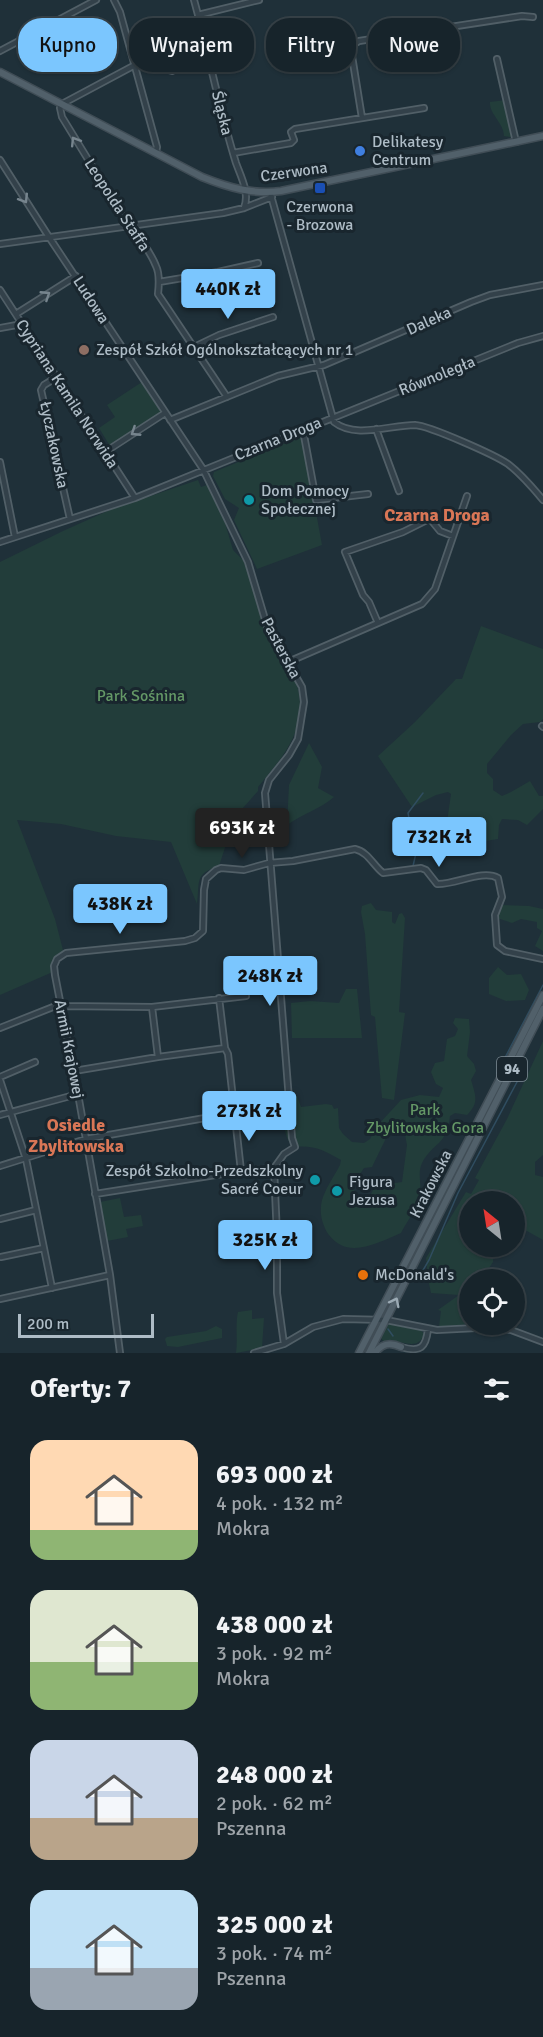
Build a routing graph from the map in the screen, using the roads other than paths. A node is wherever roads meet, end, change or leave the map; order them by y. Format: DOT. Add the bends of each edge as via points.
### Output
graph roads {
  1 [pos="96,0"];
  2 [pos="114,0"];
  3 [pos="194,0"];
  4 [pos="259,0"];
  5 [pos="198,15"];
  6 [pos="533,17"];
  7 [pos="129,43"];
  8 [pos="0,51"];
  9 [pos="496,59"];
  10 [pos="129,66"];
  11 [pos="0,72"];
  12 [pos="137,72"];
  13 [pos="62,104"];
  14 [pos="424,108"];
  15 [pos="362,118"];
  16 [pos="543,136"];
  17 [pos="516,142"];
  18 [pos="156,153"];
  19 [pos="233,153"];
  20 [pos="0,160"];
  21 [pos="245,190"];
  22 [pos="271,195"];
  23 [pos="244,208"];
  24 [pos="130,226"];
  25 [pos="49,237"];
  26 [pos="0,244"];
  27 [pos="258,263"];
  28 [pos="76,276"];
  29 [pos="159,282"];
  30 [pos="543,285"];
  31 [pos="0,290"];
  32 [pos="16,314"];
  33 [pos="273,317"];
  34 [pos="22,324"];
  35 [pos="0,328"];
  36 [pos="543,336"];
  37 [pos="194,347"];
  38 [pos="319,366"];
  39 [pos="57,377"];
  40 [pos="227,397"];
  41 [pos="165,413"];
  42 [pos="332,418"];
  43 [pos="170,420"];
  44 [pos="376,429"];
  45 [pos="303,430"];
  46 [pos="105,452"];
  47 [pos="0,462"];
  48 [pos="203,469"];
  49 [pos="399,491"];
  50 [pos="368,494"];
  51 [pos="6,496"];
  52 [pos="467,496"];
  53 [pos="0,497"];
  54 [pos="135,498"];
  55 [pos="543,500"];
  56 [pos="70,519"];
  57 [pos="453,536"];
  58 [pos="15,537"];
  59 [pos="0,542"];
  60 [pos="378,623"];
  61 [pos="288,662"];
  62 [pos="269,863"];
  63 [pos="543,958"];
  64 [pos="543,995"];
  65 [pos="246,996"];
  66 [pos="219,998"];
  67 [pos="61,1006"];
  68 [pos="152,1007"];
  69 [pos="543,1009"];
  70 [pos="0,1028"];
  71 [pos="225,1048"];
  72 [pos="158,1057"];
  73 [pos="36,1062"];
  74 [pos="74,1071"];
  75 [pos="0,1078"];
  76 [pos="78,1094"];
  77 [pos="10,1112"];
  78 [pos="234,1114"];
  79 [pos="0,1115"];
  80 [pos="86,1139"];
  81 [pos="26,1159"];
  82 [pos="0,1166"];
  83 [pos="274,1168"];
  84 [pos="241,1171"];
  85 [pos="95,1194"];
  86 [pos="36,1210"];
  87 [pos="0,1219"];
  88 [pos="44,1248"];
  89 [pos="1,1257"];
  90 [pos="110,1275"];
  91 [pos="52,1288"];
  92 [pos="0,1299"];
  93 [pos="386,1320"];
  94 [pos="375,1321"];
  95 [pos="428,1329"];
  96 [pos="543,1342"];
  97 [pos="284,1344"];
  98 [pos="401,1347"];
  99 [pos="275,1350"];
  100 [pos="120,1353"];
  101 [pos="254,1353"];
  102 [pos="359,1353"];
  103 [pos="369,1353"];
  104 [pos="375,1353"];
  1 -- 8 [label="street"];
  2 -- 7 [label="street"];
  3 -- 5 [label="street, Śląska"];
  4 -- 5 [label="street"];
  5 -- 19 [label="street, Śląska"];
  6 -- 15 [label="street" via="354,44 351,50"];
  9 -- 17 [label="street"];
  10 -- 13 [label="street"];
  11 -- 13 [label="main road, Czerwona"];
  12 -- 18 [label="street"];
  13 -- 18 [label="main road, Czerwona"];
  24 -- 13 [label="street, Leopolda Staffa, one-way" via="70,132 62,117"];
  14 -- 15 [label="street"];
  15 -- 19 [label="street" via="295,129 291,132 291,143"];
  16 -- 17 [label="main road, Czerwona"];
  17 -- 22 [label="main road, Czerwona"];
  18 -- 21 [label="main road, Czerwona" via="202,177"];
  19 -- 21 [label="street, Śląska"];
  20 -- 25 [label="street, Ludowa, one-way"];
  21 -- 22 [label="main road, Czerwona"];
  21 -- 23 [label="street"];
  22 -- 23 [label="street"];
  22 -- 38 [label="street"];
  23 -- 24 [label="street"];
  24 -- 25 [label="street"];
  24 -- 29 [label="street, Leopolda Staffa" via="157,266"];
  25 -- 26 [label="street"];
  25 -- 28 [label="street, Ludowa"];
  27 -- 29 [label="street"];
  32 -- 28 [label="street, one-way"];
  28 -- 41 [label="street, Ludowa"];
  29 -- 37 [label="street, Leopolda Staffa" via="158,294"];
  30 -- 38 [label="street, Daleka" via="471,302"];
  31 -- 32 [label="street, Cypriana Kamila Norwida"];
  32 -- 34 [label="street, Cypriana Kamila Norwida"];
  33 -- 37 [label="street"];
  34 -- 35 [label="street"];
  34 -- 39 [label="street, Cypriana Kamila Norwida"];
  36 -- 42 [label="street, Równoległa"];
  37 -- 40 [label="street, Leopolda Staffa"];
  38 -- 40 [label="street, Daleka" via="278,376"];
  38 -- 42 [label="street"];
  39 -- 46 [label="street, Cypriana Kamila Norwida"];
  39 -- 56 [label="street, Łyczakowska" via="41,390"];
  40 -- 43 [label="street, Daleka"];
  41 -- 43 [label="street, Ludowa"];
  41 -- 46 [label="street, one-way"];
  42 -- 44 [label="street, Czarna Droga" via="342,428"];
  42 -- 45 [label="street, Czarna Droga"];
  43 -- 48 [label="street, Ludowa"];
  44 -- 49 [label="street"];
  44 -- 55 [label="street, Czarna Droga" via="412,425 430,428 503,461"];
  45 -- 48 [label="street, Czarna Droga"];
  45 -- 50 [label="street" via="316,500"];
  46 -- 54 [label="street, Cypriana Kamila Norwida"];
  47 -- 51 [label="street"];
  48 -- 54 [label="street, Czarna Droga"];
  48 -- 61 [label="street, Pasterska" via="248,562 267,626"];
  51 -- 53 [label="street"];
  51 -- 58 [label="street"];
  52 -- 57 [label="street"];
  54 -- 56 [label="street, Czarna Droga"];
  56 -- 58 [label="street, Czarna Droga"];
  57 -- 60 [label="street" via="429,598"];
  57 -- 60 [label="street" via="427,520 345,552"];
  58 -- 59 [label="street, Czarna Droga"];
  60 -- 61 [label="street"];
  61 -- 62 [label="street, Pasterska" via="302,687 304,702 294,749 269,780 264,793"];
  62 -- 63 [label="street" via="355,849 362,851 383,873 421,868 437,884 494,875 501,882 502,897 495,915 497,945 505,951"];
  62 -- 67 [label="street, Armii Krajowej" via="243,870 221,868 210,874 204,890 203,931 195,938 66,954 57,959 55,975"];
  62 -- 83 [label="street, Pasterska" via="295,1147"];
  64 -- 94 [label="main road, Krakowska / 94"];
  65 -- 66 [label="street"];
  66 -- 68 [label="street"];
  66 -- 71 [label="street"];
  67 -- 68 [label="street"];
  67 -- 70 [label="street"];
  67 -- 74 [label="street, Armii Krajowej"];
  68 -- 72 [label="street"];
  93 -- 69 [label="main road, Krakowska / 94, one-way"];
  71 -- 72 [label="street"];
  71 -- 78 [label="street"];
  72 -- 74 [label="street"];
  73 -- 75 [label="street"];
  74 -- 76 [label="street, Armii Krajowej"];
  75 -- 77 [label="street"];
  76 -- 77 [label="street"];
  76 -- 80 [label="street, Armii Krajowej"];
  77 -- 79 [label="street"];
  77 -- 81 [label="street"];
  78 -- 80 [label="street"];
  78 -- 84 [label="street"];
  80 -- 81 [label="street"];
  80 -- 85 [label="street, Armii Krajowej"];
  81 -- 82 [label="street"];
  81 -- 86 [label="street"];
  83 -- 84 [label="street"];
  83 -- 97 [label="street" via="277,1293"];
  84 -- 85 [label="street"];
  85 -- 90 [label="street, Armii Krajowej"];
  86 -- 87 [label="street"];
  86 -- 88 [label="street"];
  88 -- 89 [label="street"];
  88 -- 91 [label="street"];
  90 -- 91 [label="street"];
  90 -- 100 [label="street, Armii Krajowej"];
  91 -- 92 [label="street"];
  93 -- 94 [label="street"];
  93 -- 95 [label="street"];
  93 -- 103 [label="main road, Krakowska / 94"];
  94 -- 97 [label="street" via="329,1322"];
  94 -- 102 [label="main road, Krakowska / 94"];
  95 -- 96 [label="street" via="503,1328"];
  95 -- 98 [label="street" via="421,1349 414,1352"];
  97 -- 99 [label="street"];
  98 -- 104 [label="main road" via="386,1344"];
  99 -- 101 [label="street"];
}
